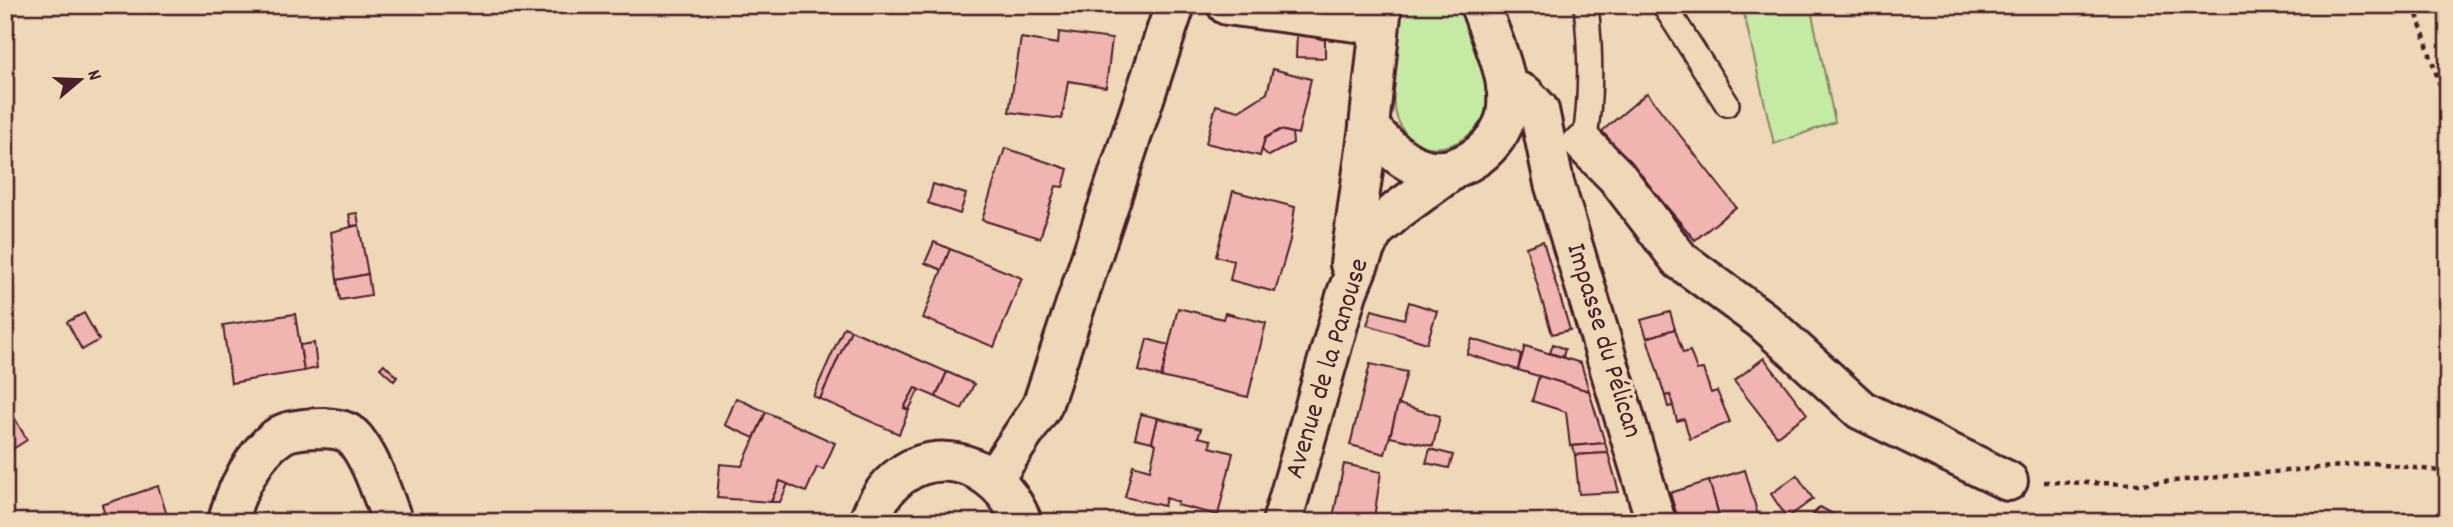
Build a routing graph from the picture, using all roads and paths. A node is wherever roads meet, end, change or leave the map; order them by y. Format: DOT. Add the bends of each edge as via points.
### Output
graph roads {
  1 [pos="1175,5"];
  2 [pos="1227,5"];
  3 [pos="1480,5"];
  4 [pos="1499,5"];
  5 [pos="1586,5"];
  6 [pos="1664,5"];
  7 [pos="2414,5"];
  8 [pos="1380,15"];
  9 [pos="1505,81"];
  10 [pos="1727,104"];
  11 [pos="2448,110"];
  12 [pos="1369,127"];
  13 [pos="1495,139"];
  14 [pos="1584,144"];
  15 [pos="1547,148"];
  16 [pos="1451,171"];
  17 [pos="1347,293"];
  18 [pos="2448,472"];
  19 [pos="994,478"];
  20 [pos="2008,481"];
  21 [pos="228,522"];
  22 [pos="393,522"];
  23 [pos="869,522"];
  24 [pos="1021,522"];
  25 [pos="1282,522"];
  26 [pos="1656,522"];
  1 -- 19 [label="street" via="1042,406"];
  2 -- 8 [label="street"];
  3 -- 9 [label="street"];
  4 -- 9 [label="lane"];
  5 -- 14 [label="lane" via="1592,64"];
  6 -- 10 [label="lane"];
  7 -- 11 [label="path"];
  8 -- 12 [label="street"];
  9 -- 13 [label="street" via="1506,115"];
  9 -- 15 [label="street, Impasse du Pélican" via="1539,110"];
  12 -- 16 [label="street" via="1393,154 1420,168"];
  12 -- 17 [label="street, Avenue de la Panouse"];
  13 -- 15 [label="street"];
  13 -- 16 [label="street, Avenue de la Panouse" via="1475,158"];
  14 -- 15 [label="lane"];
  14 -- 20 [label="street" via="1616,176 1680,260 1762,320 1861,410"];
  15 -- 26 [label="street, Impasse du Pélican"];
  16 -- 17 [label="street, Avenue de la Panouse" via="1375,230"];
  17 -- 25 [label="street, Avenue de la Panouse"];
  18 -- 20 [label="path" via="2375,463 2140,484"];
  19 -- 23 [label="street" via="970,465 942,461 916,467 892,482"];
  19 -- 24 [label="street" via="1012,499"];
  21 -- 22 [label="street" via="249,469 282,435 314,428 338,429 352,436 368,460"];
}
